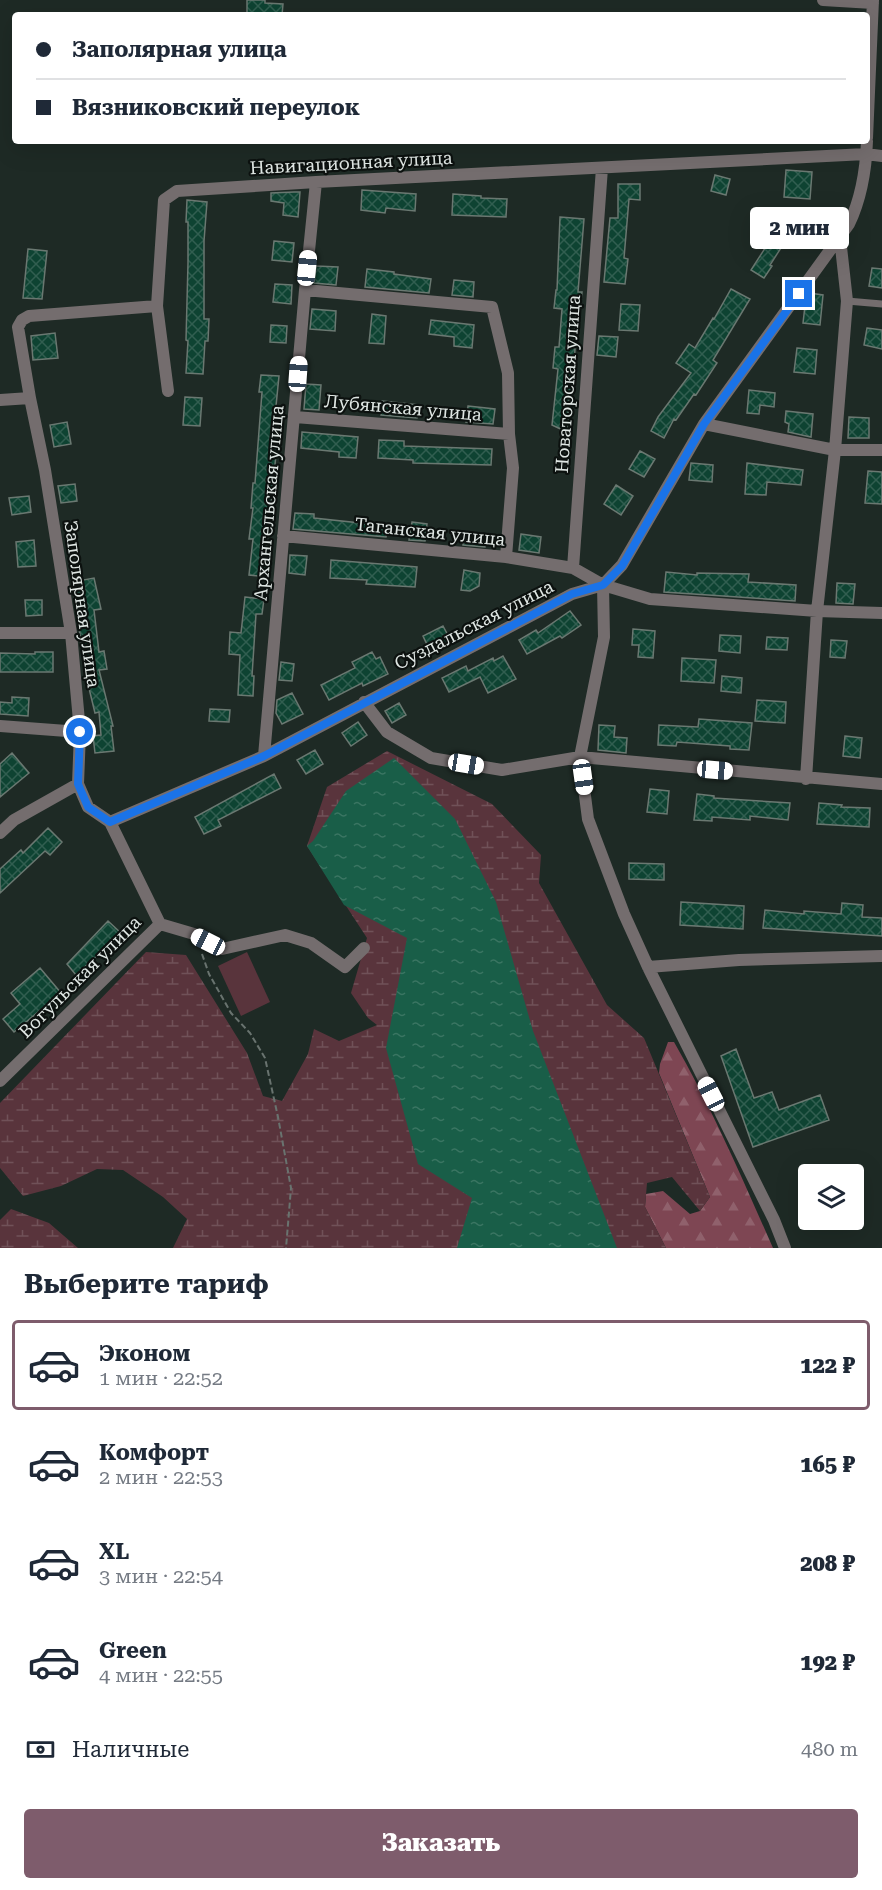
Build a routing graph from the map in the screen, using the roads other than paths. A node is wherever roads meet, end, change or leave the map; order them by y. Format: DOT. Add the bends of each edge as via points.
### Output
graph roads {
  1 [pos="824,0"];
  2 [pos="873,1"];
  3 [pos="870,72"];
  4 [pos="867,144"];
  5 [pos="882,156"];
  6 [pos="602,168"];
  7 [pos="316,182"];
  8 [pos="840,238"];
  9 [pos="305,290"];
  10 [pos="847,301"];
  11 [pos="882,304"];
  12 [pos="157,306"];
  13 [pos="168,391"];
  14 [pos="30,398"];
  15 [pos="0,400"];
  16 [pos="295,417"];
  17 [pos="704,424"];
  18 [pos="509,434"];
  19 [pos="835,450"];
  20 [pos="882,450"];
  21 [pos="283,536"];
  22 [pos="506,557"];
  23 [pos="573,568"];
  24 [pos="603,585"];
  25 [pos="817,611"];
  26 [pos="882,613"];
  27 [pos="0,633"];
  28 [pos="71,633"];
  29 [pos="364,702"];
  30 [pos="0,726"];
  31 [pos="80,732"];
  32 [pos="264,756"];
  33 [pos="580,757"];
  34 [pos="806,779"];
  35 [pos="78,784"];
  36 [pos="882,784"];
  37 [pos="110,822"];
  38 [pos="0,833"];
  39 [pos="160,924"];
  40 [pos="364,948"];
  41 [pos="882,957"];
  42 [pos="648,967"];
  43 [pos="0,1082"];
  44 [pos="785,1248"];
  1 -- 2 [label="street"];
  2 -- 3 [label="street"];
  4 -- 5 [label="street, Навигационная улица"];
  4 -- 6 [label="street, Навигационная улица"];
  4 -- 8 [label="street" via="856,208"];
  6 -- 7 [label="street, Навигационная улица"];
  6 -- 23 [label="street, Новаторская улица"];
  7 -- 9 [label="street, Архангельская улица"];
  7 -- 12 [label="street, Навигационная улица" via="177,191 164,200"];
  8 -- 10 [label="street"];
  8 -- 17 [label="street"];
  9 -- 16 [label="street, Архангельская улица"];
  9 -- 18 [label="street" via="492,307 508,373"];
  10 -- 11 [label="lane"];
  10 -- 19 [label="street"];
  12 -- 13 [label="street"];
  12 -- 14 [label="street, Заполярная улица" via="29,316 22,320 18,327"];
  14 -- 15 [label="street"];
  14 -- 28 [label="street, Заполярная улица"];
  16 -- 18 [label="street, Лубянская улица"];
  16 -- 21 [label="street, Архангельская улица"];
  17 -- 19 [label="street"];
  17 -- 24 [label="street" via="622,566"];
  18 -- 22 [label="street" via="513,468"];
  19 -- 20 [label="street"];
  19 -- 25 [label="street"];
  21 -- 22 [label="street, Таганская улица"];
  21 -- 32 [label="street, Архангельская улица"];
  22 -- 23 [label="street, Таганская улица"];
  23 -- 24 [label="street"];
  24 -- 25 [label="street" via="650,599"];
  24 -- 29 [label="street, Суздальская улица" via="572,594"];
  24 -- 33 [label="street" via="604,637"];
  25 -- 26 [label="street"];
  25 -- 34 [label="street"];
  27 -- 28 [label="street"];
  28 -- 31 [label="street, Заполярная улица"];
  29 -- 32 [label="street, Суздальская улица"];
  29 -- 33 [label="street" via="387,732 431,758 502,770"];
  30 -- 31 [label="street"];
  31 -- 35 [label="street, Заполярная улица"];
  32 -- 37 [label="street, Суздальская улица"];
  33 -- 34 [label="street"];
  33 -- 42 [label="street" via="588,819"];
  34 -- 36 [label="street"];
  35 -- 37 [label="street" via="88,807"];
  35 -- 38 [label="street" via="14,820"];
  37 -- 39 [label="street"];
  39 -- 40 [label="street" via="195,934 222,949 285,935 311,943 345,968"];
  39 -- 43 [label="street, Вогульская улица"];
  41 -- 42 [label="street" via="739,960"];
  42 -- 44 [label="street"];
}
